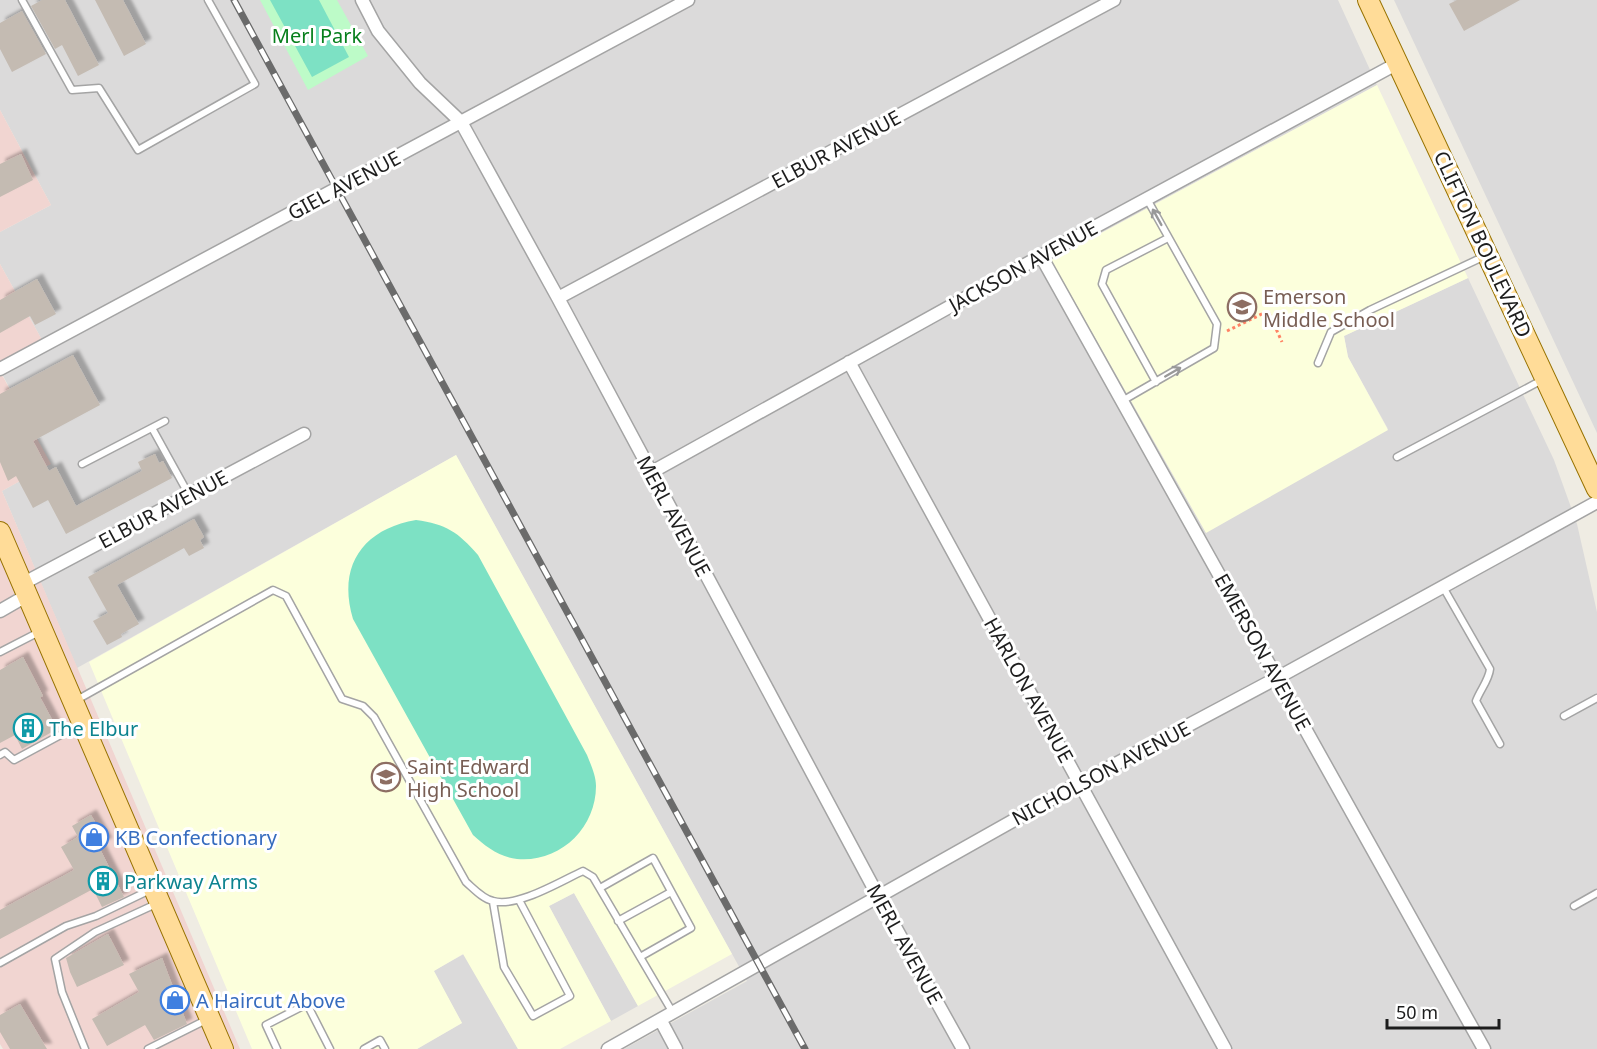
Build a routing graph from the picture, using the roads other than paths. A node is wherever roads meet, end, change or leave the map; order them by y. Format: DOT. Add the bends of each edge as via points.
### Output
graph roads {
  1 [pos="22,0"];
  2 [pos="208,0"];
  3 [pos="362,0"];
  4 [pos="688,0"];
  5 [pos="1114,0"];
  6 [pos="1371,1"];
  7 [pos="1398,63"];
  8 [pos="461,122"];
  9 [pos="1147,199"];
  10 [pos="1168,238"];
  11 [pos="1488,255"];
  12 [pos="1041,256"];
  13 [pos="558,298"];
  14 [pos="849,362"];
  15 [pos="1318,363"];
  16 [pos="2,364"];
  17 [pos="1546,379"];
  18 [pos="1156,382"];
  19 [pos="1122,401"];
  20 [pos="165,421"];
  21 [pos="152,428"];
  22 [pos="304,434"];
  23 [pos="1397,457"];
  24 [pos="82,464"];
  25 [pos="650,473"];
  26 [pos="1597,489"];
  27 [pos="189,495"];
  28 [pos="1597,502"];
  29 [pos="0,532"];
  30 [pos="1443,587"];
  31 [pos="24,590"];
  32 [pos="0,610"];
  33 [pos="41,630"];
  34 [pos="0,652"];
  35 [pos="1277,678"];
  36 [pos="1597,698"];
  37 [pos="72,702"];
  38 [pos="1564,716"];
  39 [pos="82,723"];
  40 [pos="1500,744"];
  41 [pos="0,755"];
  42 [pos="1080,783"];
  43 [pos="600,888"];
  44 [pos="671,892"];
  45 [pos="1597,893"];
  46 [pos="156,895"];
  47 [pos="878,896"];
  48 [pos="519,900"];
  49 [pos="493,902"];
  50 [pos="1574,906"];
  51 [pos="618,921"];
  52 [pos="640,957"];
  53 [pos="0,963"];
  54 [pos="673,1014"];
  55 [pos="210,1018"];
  56 [pos="661,1021"];
  57 [pos="85,1049"];
  58 [pos="148,1049"];
  59 [pos="223,1049"];
  60 [pos="277,1049"];
  61 [pos="330,1049"];
  62 [pos="364,1049"];
  63 [pos="385,1049"];
  64 [pos="608,1049"];
  65 [pos="676,1049"];
  66 [pos="963,1049"];
  67 [pos="1225,1049"];
  68 [pos="1484,1049"];
  1 -- 2 [label="lane" via="72,90 99,88 138,150 255,84"];
  3 -- 8 [label="street, MERL AVENUE" via="378,31 420,83"];
  4 -- 8 [label="street, GIEL AVENUE"];
  5 -- 13 [label="street, ELBUR AVENUE"];
  6 -- 7 [label="main road, CLIFTON BOULEVARD"];
  7 -- 9 [label="street, JACKSON AVENUE"];
  7 -- 11 [label="main road, CLIFTON BOULEVARD"];
  8 -- 13 [label="street, MERL AVENUE"];
  8 -- 16 [label="street, GIEL AVENUE"];
  10 -- 9 [label="lane, one-way"];
  9 -- 12 [label="street, JACKSON AVENUE"];
  18 -- 10 [label="lane, one-way" via="1214,348 1217,324"];
  10 -- 18 [label="lane" via="1106,270 1102,284"];
  11 -- 15 [label="lane" via="1331,332"];
  11 -- 17 [label="main road, CLIFTON BOULEVARD"];
  12 -- 14 [label="street, JACKSON AVENUE"];
  12 -- 19 [label="street, EMERSON AVENUE"];
  13 -- 25 [label="street, MERL AVENUE"];
  14 -- 25 [label="street, JACKSON AVENUE"];
  14 -- 42 [label="street, HARLON AVENUE"];
  17 -- 23 [label="lane"];
  17 -- 26 [label="main road, CLIFTON BOULEVARD"];
  18 -- 19 [label="lane"];
  19 -- 35 [label="street, EMERSON AVENUE"];
  20 -- 21 [label="lane"];
  21 -- 24 [label="lane"];
  21 -- 27 [label="lane"];
  22 -- 27 [label="street, ELBUR AVENUE"];
  25 -- 47 [label="street, MERL AVENUE"];
  27 -- 31 [label="street, ELBUR AVENUE"];
  28 -- 30 [label="street, NICHOLSON AVENUE"];
  29 -- 31 [label="main road"];
  30 -- 35 [label="street, NICHOLSON AVENUE"];
  30 -- 40 [label="lane" via="1490,669 1476,701"];
  31 -- 32 [label="street, ELBUR AVENUE"];
  31 -- 33 [label="main road"];
  33 -- 34 [label="lane"];
  33 -- 37 [label="main road"];
  35 -- 42 [label="street, NICHOLSON AVENUE"];
  35 -- 68 [label="street, EMERSON AVENUE"];
  36 -- 38 [label="lane"];
  37 -- 39 [label="main road"];
  37 -- 49 [label="lane" via="273,590 286,596 342,699 363,706 374,717 466,882"];
  39 -- 41 [label="lane" via="14,760 5,752"];
  39 -- 46 [label="main road"];
  42 -- 47 [label="street, NICHOLSON AVENUE"];
  42 -- 67 [label="street, HARLON AVENUE"];
  43 -- 44 [label="lane" via="653,858"];
  43 -- 48 [label="lane" via="583,871"];
  43 -- 51 [label="lane"];
  44 -- 51 [label="lane"];
  44 -- 52 [label="lane" via="692,928"];
  45 -- 50 [label="lane"];
  46 -- 53 [label="lane" via="66,926"];
  46 -- 55 [label="main road"];
  46 -- 57 [label="lane" via="55,959 62,992"];
  47 -- 54 [label="street, NICHOLSON AVENUE"];
  47 -- 66 [label="street, MERL AVENUE"];
  48 -- 49 [label="lane"];
  48 -- 49 [label="lane" via="570,996 533,1016 504,967"];
  51 -- 52 [label="lane"];
  52 -- 54 [label="lane"];
  54 -- 56 [label="street, NICHOLSON AVENUE"];
  55 -- 58 [label="lane"];
  55 -- 59 [label="main road"];
  56 -- 64 [label="street, NICHOLSON AVENUE"];
  56 -- 65 [label="street"];
  60 -- 61 [label="lane" via="266,1025 307,1004"];
  62 -- 63 [label="lane" via="380,1040"];
}
